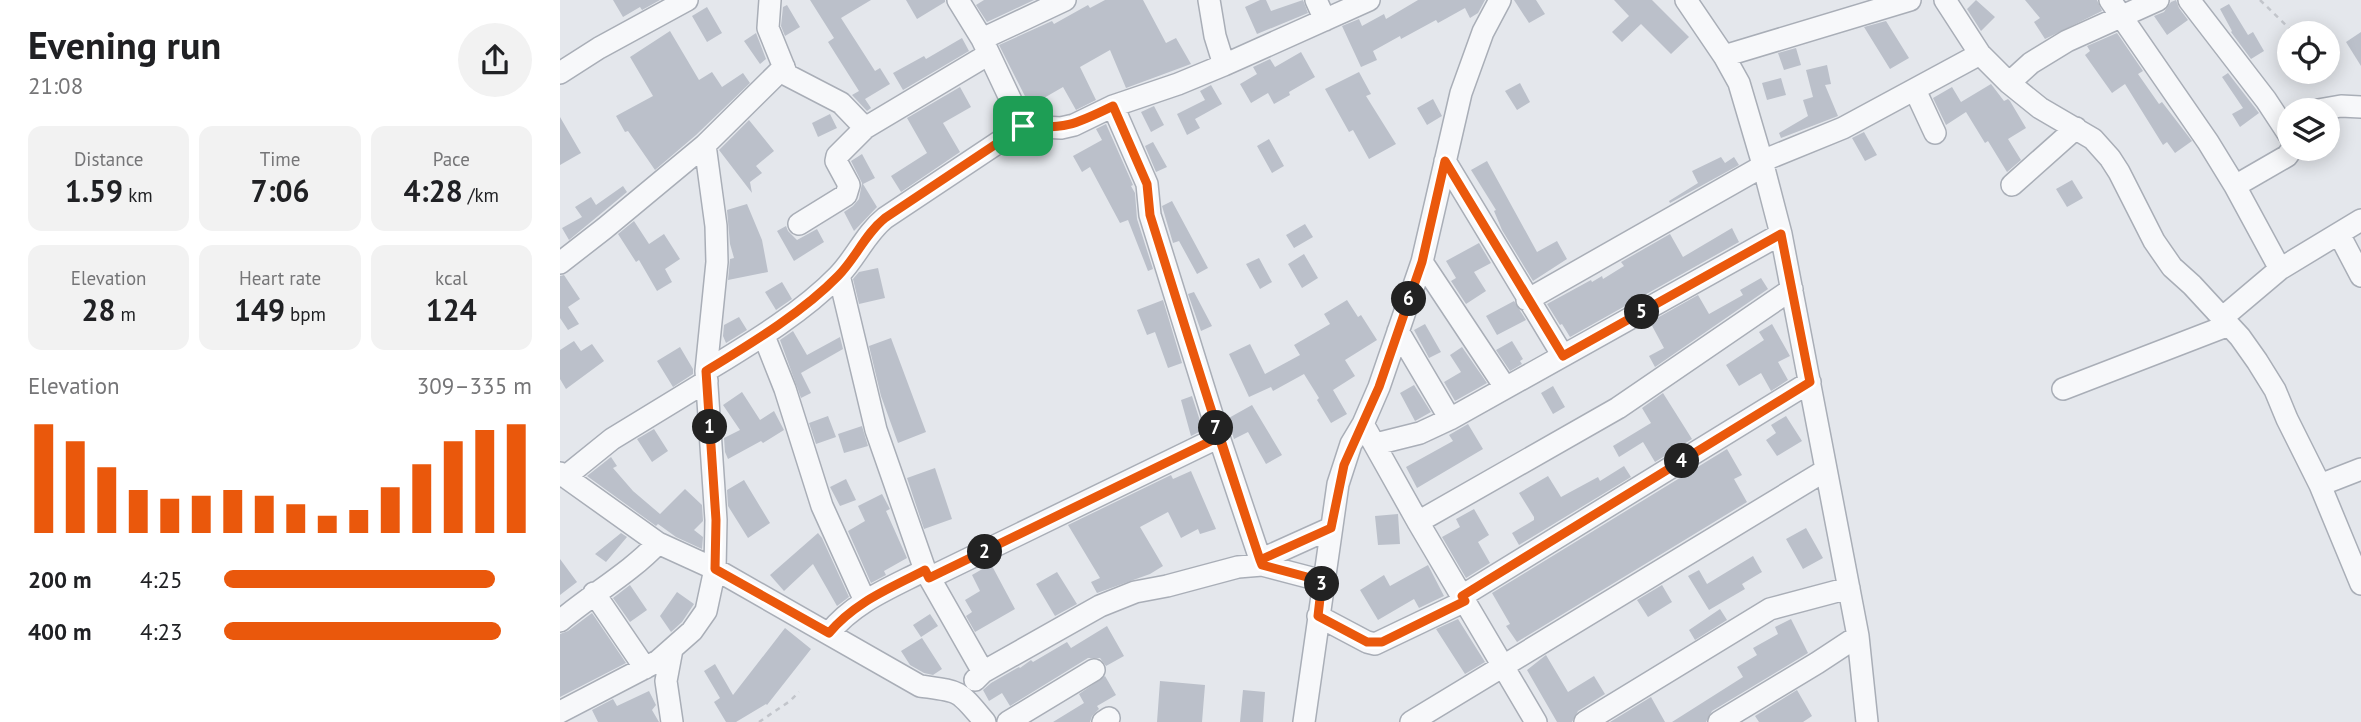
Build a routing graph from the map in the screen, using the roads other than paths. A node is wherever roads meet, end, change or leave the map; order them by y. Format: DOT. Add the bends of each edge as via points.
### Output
graph roads {
  1 [pos="687,0"];
  2 [pos="770,0"];
  3 [pos="958,0"];
  4 [pos="1065,0"];
  5 [pos="1209,0"];
  6 [pos="1316,0"];
  7 [pos="1369,0"];
  8 [pos="1500,0"];
  9 [pos="1686,0"];
  10 [pos="1910,0"];
  11 [pos="1945,0"];
  12 [pos="2158,0"];
  13 [pos="2189,0"];
  14 [pos="1026,8"];
  15 [pos="2115,8"];
  16 [pos="1325,20"];
  17 [pos="986,47"];
  18 [pos="1980,54"];
  19 [pos="1724,56"];
  20 [pos="1224,65"];
  21 [pos="784,66"];
  22 [pos="560,73"];
  23 [pos="2009,83"];
  24 [pos="1915,90"];
  25 [pos="1113,106"];
  26 [pos="2340,106"];
  27 [pos="2361,107"];
  28 [pos="2277,117"];
  29 [pos="1023,126"];
  30 [pos="865,128"];
  31 [pos="2076,128"];
  32 [pos="1935,133"];
  33 [pos="705,145"];
  34 [pos="1445,161"];
  35 [pos="2278,161"];
  36 [pos="1763,163"];
  37 [pos="2012,185"];
  38 [pos="2235,186"];
  39 [pos="2361,220"];
  40 [pos="799,224"];
  41 [pos="1781,234"];
  42 [pos="2339,234"];
  43 [pos="560,262"];
  44 [pos="1422,262"];
  45 [pos="2280,269"];
  46 [pos="839,275"];
  47 [pos="2361,276"];
  48 [pos="1792,289"];
  49 [pos="1527,300"];
  50 [pos="2226,321"];
  51 [pos="1398,331"];
  52 [pos="764,336"];
  53 [pos="1563,356"];
  54 [pos="706,376"];
  55 [pos="1810,382"];
  56 [pos="1505,387"];
  57 [pos="2063,389"];
  58 [pos="1450,419"];
  59 [pos="1363,424"];
  60 [pos="1219,437"];
  61 [pos="1376,444"];
  62 [pos="2361,469"];
  63 [pos="1826,470"];
  64 [pos="562,475"];
  65 [pos="2320,485"];
  66 [pos="1418,522"];
  67 [pos="1331,528"];
  68 [pos="658,542"];
  69 [pos="1261,563"];
  70 [pos="715,569"];
  71 [pos="927,574"];
  72 [pos="1322,581"];
  73 [pos="2361,584"];
  74 [pos="1849,588"];
  75 [pos="594,593"];
  76 [pos="1463,598"];
  77 [pos="865,601"];
  78 [pos="1318,616"];
  79 [pos="560,621"];
  80 [pos="829,633"];
  81 [pos="1858,636"];
  82 [pos="672,649"];
  83 [pos="1504,667"];
  84 [pos="645,668"];
  85 [pos="1094,670"];
  86 [pos="983,672"];
  87 [pos="964,696"];
  88 [pos="560,712"];
  89 [pos="672,722"];
  90 [pos="985,722"];
  91 [pos="1008,722"];
  92 [pos="1304,722"];
  93 [pos="1411,722"];
  94 [pos="1536,722"];
  95 [pos="1585,722"];
  96 [pos="1719,722"];
  97 [pos="1867,722"];
  1 -- 22 [label="street"];
  2 -- 21 [label="street" via="768,28"];
  3 -- 17 [label="street"];
  4 -- 14 [label="street"];
  5 -- 20 [label="street"];
  6 -- 16 [label="street"];
  7 -- 16 [label="street"];
  8 -- 34 [label="street" via="1461,93"];
  9 -- 19 [label="street"];
  10 -- 19 [label="street"];
  11 -- 18 [label="street"];
  12 -- 15 [label="street"];
  13 -- 28 [label="street"];
  14 -- 17 [label="street"];
  15 -- 23 [label="street" via="2041,56"];
  15 -- 38 [label="street"];
  16 -- 20 [label="street"];
  17 -- 29 [label="street"];
  17 -- 30 [label="street"];
  18 -- 23 [label="street"];
  18 -- 24 [label="street"];
  19 -- 36 [label="street" via="1739,83"];
  20 -- 25 [label="street"];
  21 -- 30 [label="street" via="787,75 841,103"];
  21 -- 33 [label="street"];
  23 -- 31 [label="street"];
  24 -- 32 [label="street"];
  24 -- 36 [label="street"];
  25 -- 29 [label="street" via="1061,128"];
  25 -- 60 [label="street" via="1147,184 1150,215"];
  26 -- 27 [label="street"];
  29 -- 46 [label="street" via="873,227"];
  30 -- 40 [label="street" via="837,156 849,186 846,195"];
  31 -- 37 [label="street"];
  31 -- 50 [label="street" via="2110,158 2172,267"];
  33 -- 43 [label="street"];
  33 -- 54 [label="street" via="717,262"];
  34 -- 44 [label="street"];
  34 -- 49 [label="street"];
  35 -- 38 [label="street"];
  36 -- 41 [label="street"];
  36 -- 49 [label="street"];
  38 -- 45 [label="street"];
  39 -- 42 [label="street"];
  41 -- 48 [label="street"];
  41 -- 53 [label="street"];
  42 -- 45 [label="street"];
  42 -- 47 [label="street"];
  44 -- 51 [label="street"];
  44 -- 56 [label="street"];
  45 -- 50 [label="street"];
  46 -- 52 [label="street"];
  46 -- 71 [label="street" via="876,430"];
  48 -- 55 [label="street"];
  48 -- 66 [label="street" via="1618,408"];
  49 -- 53 [label="street"];
  50 -- 57 [label="street"];
  50 -- 65 [label="street" via="2275,390"];
  51 -- 58 [label="street"];
  51 -- 59 [label="street"];
  52 -- 54 [label="street"];
  52 -- 77 [label="street" via="822,506"];
  53 -- 56 [label="street"];
  54 -- 64 [label="street"];
  54 -- 70 [label="street"];
  55 -- 63 [label="street"];
  55 -- 76 [label="street"];
  56 -- 58 [label="street"];
  58 -- 61 [label="street" via="1420,433"];
  59 -- 61 [label="street"];
  59 -- 67 [label="street" via="1344,465"];
  60 -- 69 [label="street"];
  60 -- 71 [label="street"];
  61 -- 66 [label="street"];
  62 -- 65 [label="street"];
  63 -- 74 [label="street"];
  63 -- 83 [label="street"];
  64 -- 68 [label="street"];
  65 -- 73 [label="street"];
  66 -- 76 [label="street"];
  67 -- 69 [label="street"];
  67 -- 72 [label="street"];
  68 -- 70 [label="street"];
  68 -- 75 [label="street"];
  69 -- 72 [label="street"];
  69 -- 86 [label="street" via="1114,599"];
  70 -- 80 [label="street"];
  70 -- 82 [label="street" via="706,611"];
  71 -- 77 [label="street"];
  71 -- 86 [label="street"];
  72 -- 78 [label="street"];
  74 -- 81 [label="street"];
  74 -- 95 [label="street" via="1770,609"];
  75 -- 79 [label="street"];
  75 -- 84 [label="street"];
  76 -- 78 [label="street" via="1375,644"];
  76 -- 83 [label="street"];
  77 -- 80 [label="street"];
  78 -- 92 [label="street"];
  80 -- 87 [label="street" via="920,686 954,690"];
  81 -- 96 [label="street"];
  81 -- 97 [label="street"];
  82 -- 84 [label="street"];
  82 -- 89 [label="street" via="666,681"];
  83 -- 93 [label="street"];
  83 -- 94 [label="street"];
  84 -- 88 [label="street"];
  85 -- 91 [label="street"];
  86 -- 87 [label="street"];
  87 -- 90 [label="street"];
}
